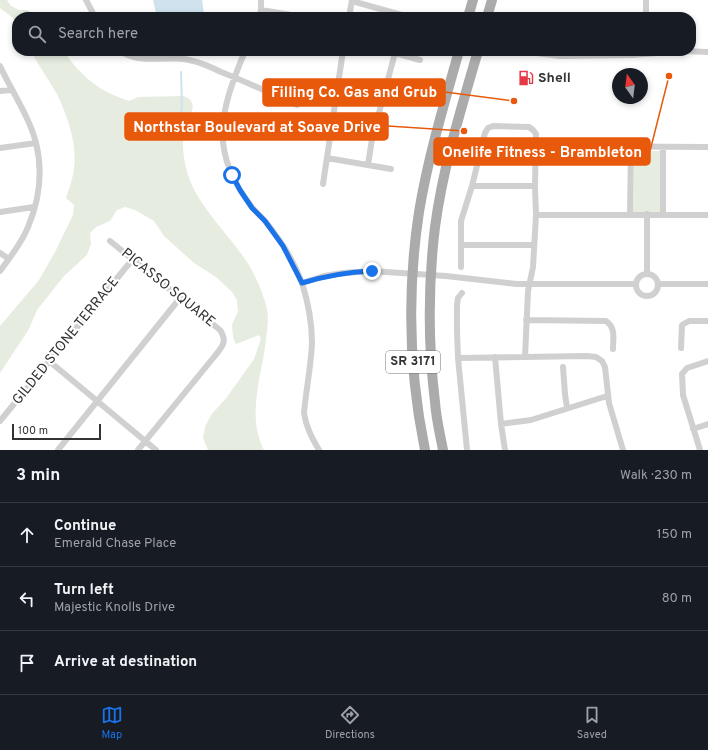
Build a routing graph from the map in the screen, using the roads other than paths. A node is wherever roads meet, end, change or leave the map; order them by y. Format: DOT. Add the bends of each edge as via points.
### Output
graph roads {
  1 [pos="86,0"];
  2 [pos="261,0"];
  3 [pos="352,0"];
  4 [pos="473,0"];
  5 [pos="492,0"];
  6 [pos="646,0"];
  7 [pos="261,10"];
  8 [pos="92,12"];
  9 [pos="273,12"];
  10 [pos="350,12"];
  11 [pos="392,12"];
  12 [pos="469,12"];
  13 [pos="488,12"];
  14 [pos="646,12"];
  15 [pos="696,52"];
  16 [pos="708,52"];
  17 [pos="130,56"];
  18 [pos="243,56"];
  19 [pos="342,56"];
  20 [pos="394,56"];
  21 [pos="406,56"];
  22 [pos="458,56"];
  23 [pos="477,56"];
  24 [pos="420,60"];
  25 [pos="0,66"];
  26 [pos="234,77"];
  27 [pos="11,90"];
  28 [pos="0,91"];
  29 [pos="297,105"];
  30 [pos="36,143"];
  31 [pos="536,146"];
  32 [pos="631,147"];
  33 [pos="663,147"];
  34 [pos="708,147"];
  35 [pos="0,148"];
  36 [pos="327,158"];
  37 [pos="368,165"];
  38 [pos="391,169"];
  39 [pos="322,184"];
  40 [pos="472,186"];
  41 [pos="535,186"];
  42 [pos="34,207"];
  43 [pos="0,212"];
  44 [pos="630,214"];
  45 [pos="647,214"];
  46 [pos="708,214"];
  47 [pos="536,215"];
  48 [pos="663,215"];
  49 [pos="110,241"];
  50 [pos="461,245"];
  51 [pos="534,245"];
  52 [pos="0,253"];
  53 [pos="9,259"];
  54 [pos="132,260"];
  55 [pos="461,267"];
  56 [pos="0,271"];
  57 [pos="413,274"];
  58 [pos="647,274"];
  59 [pos="431,275"];
  60 [pos="302,283"];
  61 [pos="530,284"];
  62 [pos="636,284"];
  63 [pos="658,284"];
  64 [pos="708,284"];
  65 [pos="462,293"];
  66 [pos="180,298"];
  67 [pos="526,320"];
  68 [pos="708,321"];
  69 [pos="681,348"];
  70 [pos="613,349"];
  71 [pos="495,357"];
  72 [pos="525,357"];
  73 [pos="458,358"];
  74 [pos="49,361"];
  75 [pos="708,362"];
  76 [pos="563,367"];
  77 [pos="607,396"];
  78 [pos="98,402"];
  79 [pos="567,408"];
  80 [pos="0,421"];
  81 [pos="501,424"];
  82 [pos="708,424"];
  83 [pos="693,429"];
  84 [pos="145,441"];
  85 [pos="60,450"];
  86 [pos="138,450"];
  87 [pos="156,450"];
  88 [pos="319,450"];
  89 [pos="425,450"];
  90 [pos="443,450"];
  91 [pos="467,450"];
  92 [pos="505,450"];
  93 [pos="624,450"];
  94 [pos="700,450"];
  1 -- 8 [label="street"];
  2 -- 7 [label="street"];
  3 -- 10 [label="street"];
  3 -- 11 [label="street"];
  4 -- 12 [label="main road"];
  5 -- 13 [label="main road"];
  6 -- 14 [label="street"];
  7 -- 9 [label="street"];
  15 -- 16 [label="street"];
  17 -- 26 [label="street" via="189,60"];
  18 -- 26 [label="street"];
  19 -- 36 [label="street"];
  20 -- 37 [label="street" via="372,139"];
  21 -- 24 [label="street"];
  22 -- 57 [label="main road, SR 3171" via="426,177 418,221"];
  23 -- 59 [label="main road, SR 3171" via="450,152 435,227"];
  25 -- 27 [label="street"];
  26 -- 29 [label="street"];
  26 -- 60 [label="street" via="222,123 226,160 240,190 283,246"];
  27 -- 28 [label="street"];
  27 -- 30 [label="street"];
  30 -- 35 [label="street"];
  30 -- 42 [label="street" via="39,175"];
  31 -- 32 [label="street"];
  31 -- 40 [label="street" via="536,134 529,127 488,128"];
  31 -- 41 [label="street"];
  32 -- 33 [label="street"];
  32 -- 44 [label="street"];
  33 -- 34 [label="street"];
  33 -- 48 [label="street"];
  36 -- 37 [label="street"];
  36 -- 39 [label="street"];
  37 -- 38 [label="street"];
  40 -- 41 [label="street"];
  40 -- 50 [label="street" via="461,221"];
  41 -- 47 [label="street"];
  42 -- 43 [label="street"];
  42 -- 53 [label="street" via="28,228"];
  44 -- 45 [label="street"];
  44 -- 47 [label="street"];
  45 -- 48 [label="street"];
  45 -- 58 [label="street"];
  46 -- 48 [label="street"];
  47 -- 51 [label="street"];
  49 -- 54 [label="street, PICASSO SQUARE"];
  50 -- 51 [label="street"];
  50 -- 55 [label="street"];
  51 -- 61 [label="street"];
  52 -- 53 [label="street"];
  53 -- 56 [label="street"];
  54 -- 66 [label="street, PICASSO SQUARE"];
  54 -- 74 [label="street, GILDED STONE TERRACE"];
  57 -- 59 [label="street"];
  57 -- 60 [label="street" via="348,272"];
  57 -- 89 [label="main road, SR 3171" via="413,370"];
  58 -- 62 [label="street" via="638,278"];
  58 -- 63 [label="street" via="653,276"];
  59 -- 61 [label="street"];
  59 -- 90 [label="main road, SR 3171" via="431,355 435,404"];
  60 -- 88 [label="street" via="312,336 305,423"];
  61 -- 62 [label="street"];
  61 -- 67 [label="street"];
  62 -- 63 [label="street" via="638,292 645,295 655,292"];
  63 -- 64 [label="street"];
  65 -- 73 [label="street" via="457,305"];
  66 -- 78 [label="street"];
  66 -- 84 [label="street, PICASSO SQUARE" via="220,330 225,336 224,344"];
  67 -- 70 [label="street" via="606,321 613,329"];
  67 -- 72 [label="street"];
  68 -- 69 [label="street" via="689,321 682,325"];
  71 -- 72 [label="street"];
  71 -- 73 [label="street"];
  71 -- 81 [label="street"];
  72 -- 77 [label="street" via="596,357 605,367"];
  73 -- 91 [label="street"];
  74 -- 78 [label="street"];
  74 -- 80 [label="street, GILDED STONE TERRACE"];
  75 -- 83 [label="street" via="687,368 682,374 683,396"];
  76 -- 79 [label="street"];
  77 -- 79 [label="street"];
  77 -- 93 [label="street"];
  78 -- 84 [label="street"];
  78 -- 85 [label="street"];
  79 -- 81 [label="street" via="531,420"];
  81 -- 92 [label="street"];
  82 -- 83 [label="street"];
  83 -- 94 [label="street"];
  84 -- 86 [label="street, PICASSO SQUARE"];
  84 -- 87 [label="street"];
}
